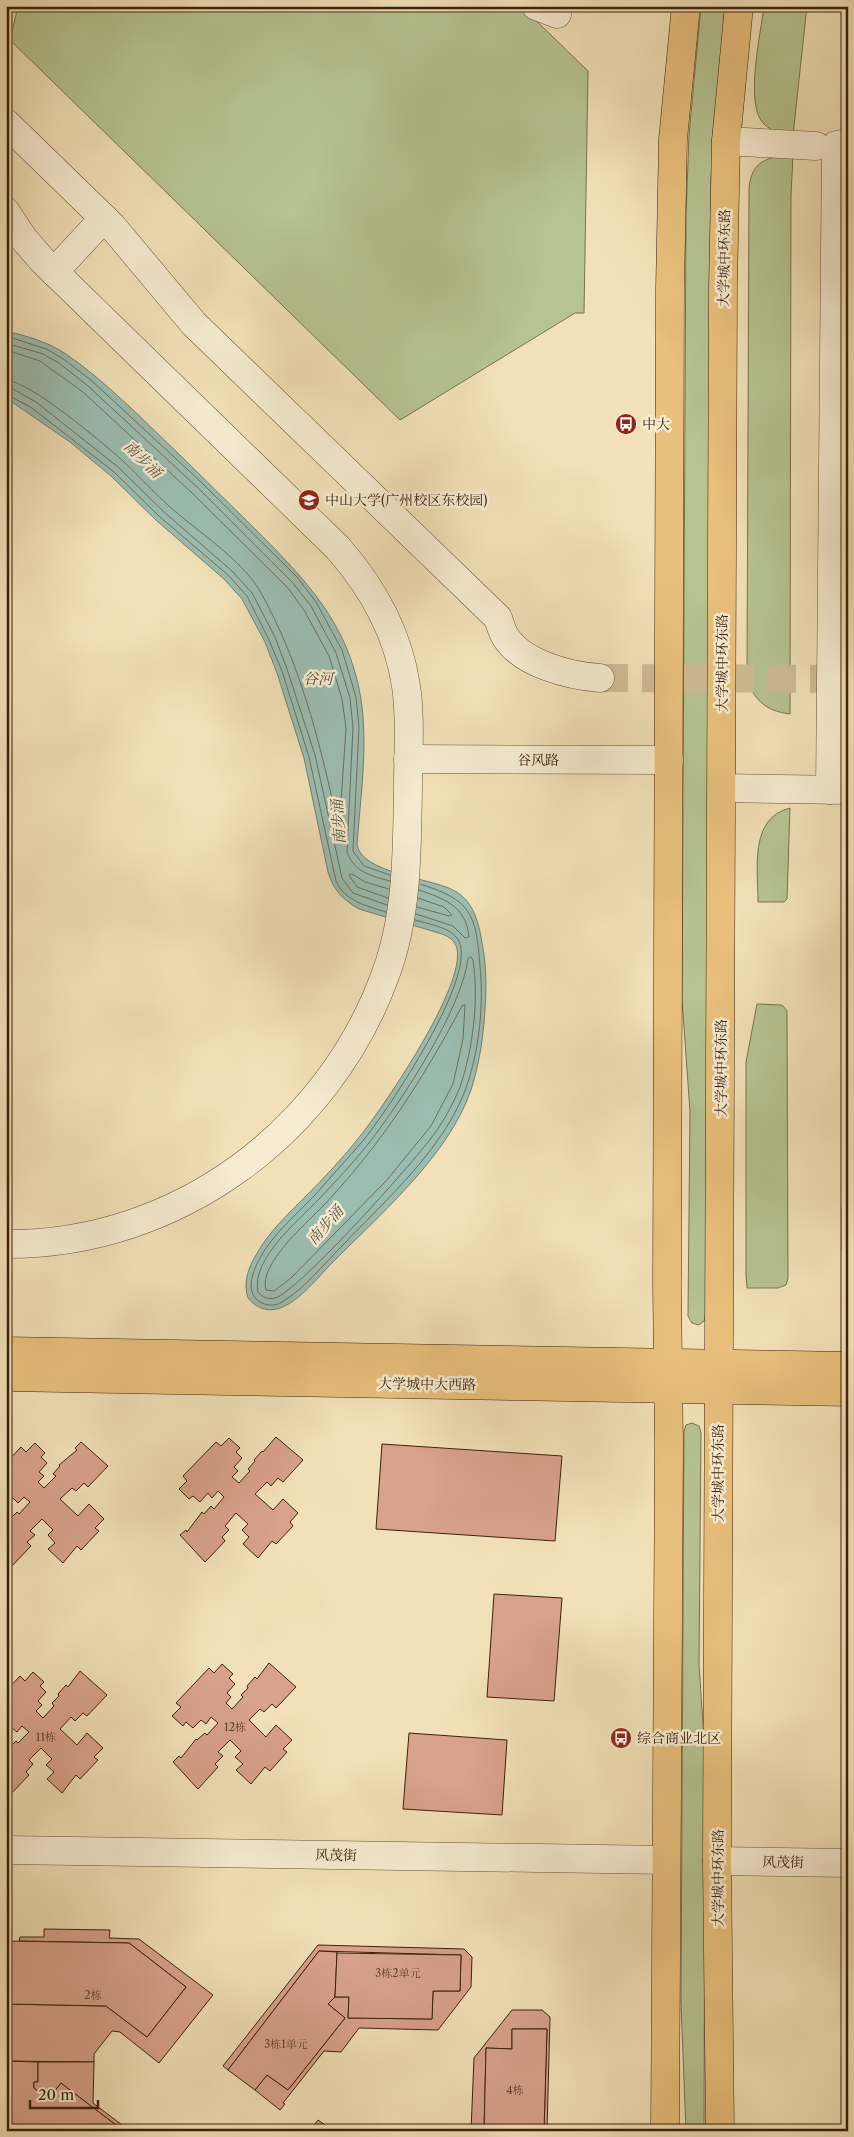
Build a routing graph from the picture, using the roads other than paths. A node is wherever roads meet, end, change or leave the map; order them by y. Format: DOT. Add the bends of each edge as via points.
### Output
graph roads {
  1 [pos="686,6"];
  2 [pos="739,6"];
  3 [pos="6,123"];
  4 [pos="726,142"];
  5 [pos="848,143"];
  6 [pos="816,146"];
  7 [pos="6,212"];
  8 [pos="104,218"];
  9 [pos="841,251"];
  10 [pos="54,272"];
  11 [pos="601,669"];
  12 [pos="408,759"];
  13 [pos="669,760"];
  14 [pos="722,788"];
  15 [pos="839,790"];
  16 [pos="6,1244"];
  17 [pos="6,1352"];
  18 [pos="848,1366"];
  19 [pos="668,1376"];
  20 [pos="6,1377"];
  21 [pos="719,1377"];
  22 [pos="848,1392"];
  23 [pos="6,1850"];
  24 [pos="666,1860"];
  25 [pos="717,1861"];
  26 [pos="848,1863"];
  27 [pos="665,2131"];
  28 [pos="720,2131"];
  1 -- 13 [label="main road" via="672,165"];
  2 -- 4 [label="main road, 大学城中环东路"];
  3 -- 8 [label="street"];
  4 -- 6 [label="street"];
  4 -- 14 [label="main road, 大学城中环东路"];
  5 -- 9 [label="street" via="836,145"];
  7 -- 10 [label="street" via="23,238"];
  8 -- 10 [label="street"];
  8 -- 11 [label="street" via="194,324 498,618 506,638 528,657 568,674"];
  9 -- 15 [label="street"];
  10 -- 12 [label="street" via="360,573 384,613 400,654 407,688"];
  12 -- 13 [label="street, 谷风路"];
  12 -- 16 [label="street" via="406,864 400,921 387,971 355,1040 332,1077 300,1116 237,1172 200,1194 130,1225 39,1243"];
  13 -- 19 [label="main road"];
  14 -- 15 [label="street"];
  14 -- 21 [label="main road, 大学城中环东路"];
  17 -- 19 [label="main road, 大学城中大西路"];
  18 -- 21 [label="main road, 大学城中大西路"];
  19 -- 20 [label="main road, 大学城中大西路"];
  19 -- 21 [label="main road, 大学城中大西路"];
  19 -- 24 [label="main road"];
  21 -- 22 [label="main road, 大学城中大西路"];
  21 -- 25 [label="main road, 大学城中环东路"];
  23 -- 24 [label="street, 风茂街"];
  24 -- 27 [label="main road"];
  25 -- 26 [label="street, 风茂街"];
  25 -- 28 [label="main road, 大学城中环东路"];
}
